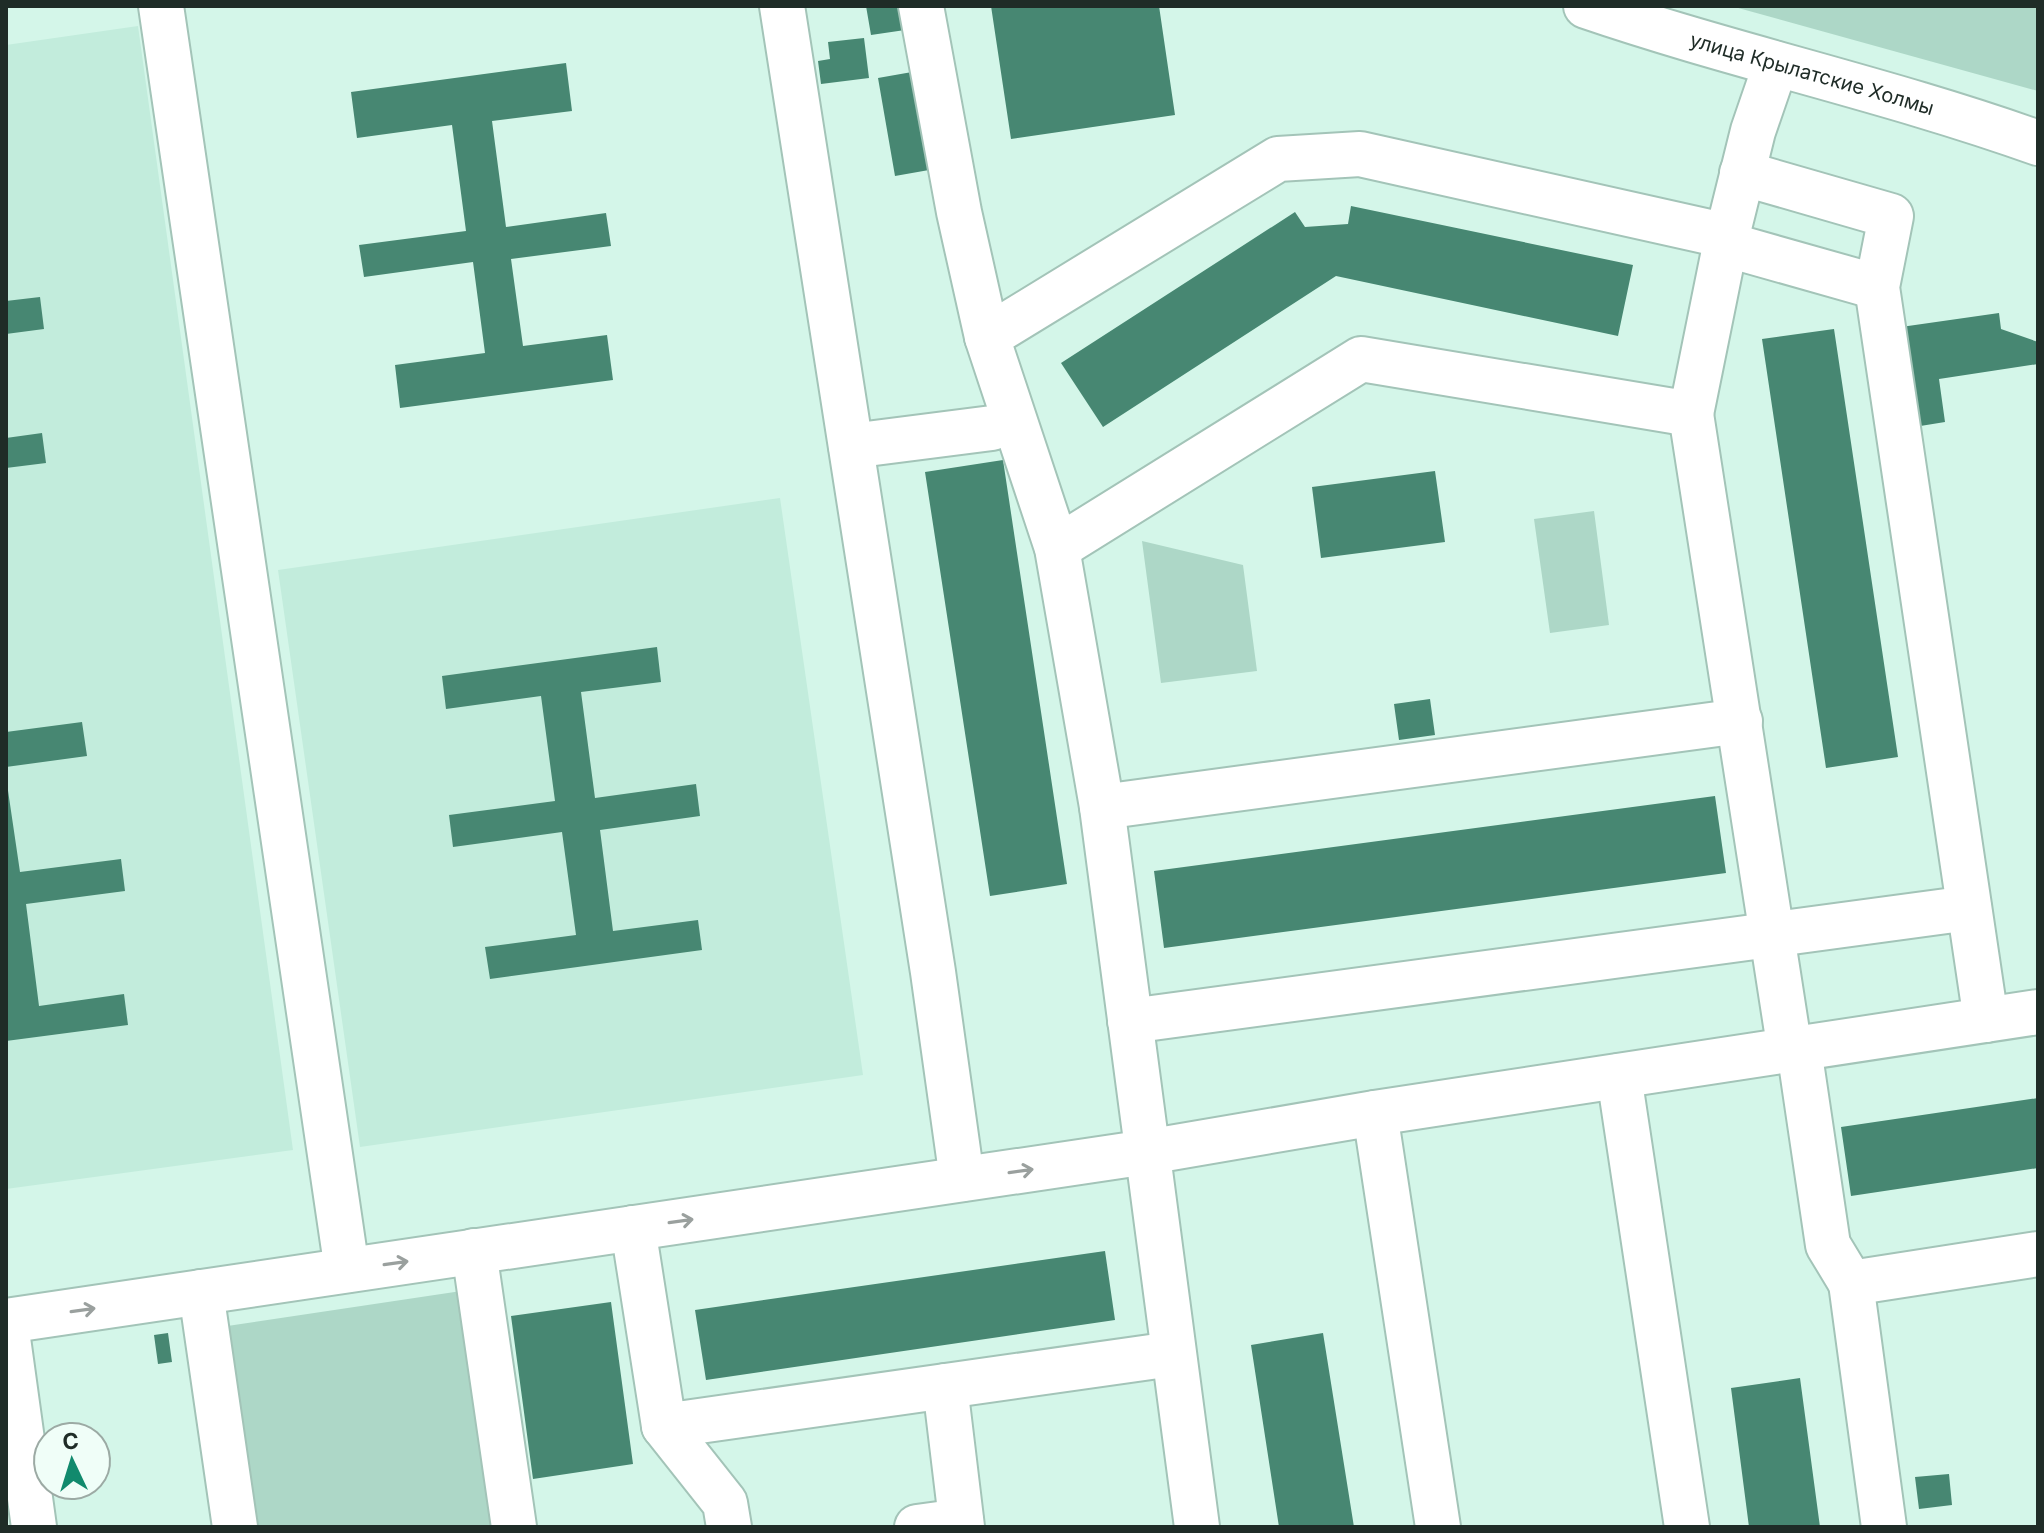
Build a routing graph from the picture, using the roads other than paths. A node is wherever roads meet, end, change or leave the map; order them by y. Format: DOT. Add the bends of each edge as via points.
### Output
graph roads {
  1 [pos="161,6"];
  2 [pos="782,6"];
  3 [pos="921,6"];
  4 [pos="1586,6"];
  5 [pos="1776,64"];
  6 [pos="2038,143"];
  7 [pos="1742,173"];
  8 [pos="1726,240"];
  9 [pos="1877,287"];
  10 [pos="987,337"];
  11 [pos="1691,414"];
  12 [pos="992,428"];
  13 [pos="851,446"];
  14 [pos="1057,548"];
  15 [pos="1740,721"];
  16 [pos="1102,807"];
  17 [pos="1969,908"];
  18 [pos="1772,935"];
  19 [pos="2038,1012"];
  20 [pos="1986,1020"];
  21 [pos="1130,1021"];
  22 [pos="1795,1050"];
  23 [pos="1619,1076"];
  24 [pos="1375,1113"];
  25 [pos="1147,1152"];
  26 [pos="962,1179"];
  27 [pos="633,1228"];
  28 [pos="474,1251"];
  29 [pos="2038,1254"];
  30 [pos="347,1270"];
  31 [pos="1851,1283"];
  32 [pos="201,1292"];
  33 [pos="6,1322"];
  34 [pos="1172,1354"];
  35 [pos="945,1386"];
  36 [pos="664,1426"];
  37 [pos="962,1524"];
  38 [pos="34,1527"];
  39 [pos="235,1527"];
  40 [pos="514,1527"];
  41 [pos="729,1527"];
  42 [pos="917,1527"];
  43 [pos="1197,1527"];
  44 [pos="1438,1527"];
  45 [pos="1687,1527"];
  46 [pos="1884,1527"];
  1 -- 30 [label="street"];
  2 -- 13 [label="street"];
  3 -- 10 [label="street"];
  4 -- 5 [label="street, улица Крылатские Холмы"];
  5 -- 6 [label="street, улица Крылатские Холмы"];
  5 -- 7 [label="street"];
  7 -- 8 [label="street"];
  7 -- 9 [label="street" via="1891,216"];
  8 -- 9 [label="street"];
  8 -- 10 [label="street" via="1360,154 1278,159"];
  8 -- 11 [label="street"];
  9 -- 17 [label="street"];
  10 -- 14 [label="street"];
  11 -- 14 [label="street" via="1361,359"];
  11 -- 15 [label="street"];
  12 -- 13 [label="street"];
  13 -- 26 [label="street"];
  14 -- 16 [label="street"];
  15 -- 16 [label="street"];
  15 -- 18 [label="street"];
  16 -- 21 [label="street"];
  17 -- 18 [label="street"];
  17 -- 20 [label="street"];
  18 -- 21 [label="street"];
  18 -- 22 [label="street"];
  19 -- 20 [label="street"];
  20 -- 22 [label="street"];
  21 -- 25 [label="street"];
  22 -- 23 [label="street"];
  22 -- 31 [label="street" via="1828,1245"];
  23 -- 24 [label="street"];
  23 -- 45 [label="street"];
  24 -- 25 [label="street"];
  24 -- 44 [label="street"];
  26 -- 25 [label="street, one-way"];
  25 -- 34 [label="street"];
  27 -- 26 [label="street, one-way"];
  27 -- 28 [label="street"];
  27 -- 36 [label="street"];
  30 -- 28 [label="street, one-way"];
  28 -- 40 [label="street"];
  29 -- 31 [label="street"];
  30 -- 32 [label="street"];
  31 -- 46 [label="street"];
  33 -- 32 [label="street, one-way"];
  32 -- 39 [label="street"];
  33 -- 38 [label="street"];
  34 -- 35 [label="street"];
  34 -- 43 [label="street"];
  35 -- 36 [label="street"];
  35 -- 37 [label="street"];
  36 -- 41 [label="street" via="725,1503"];
  37 -- 42 [label="street"];
}
